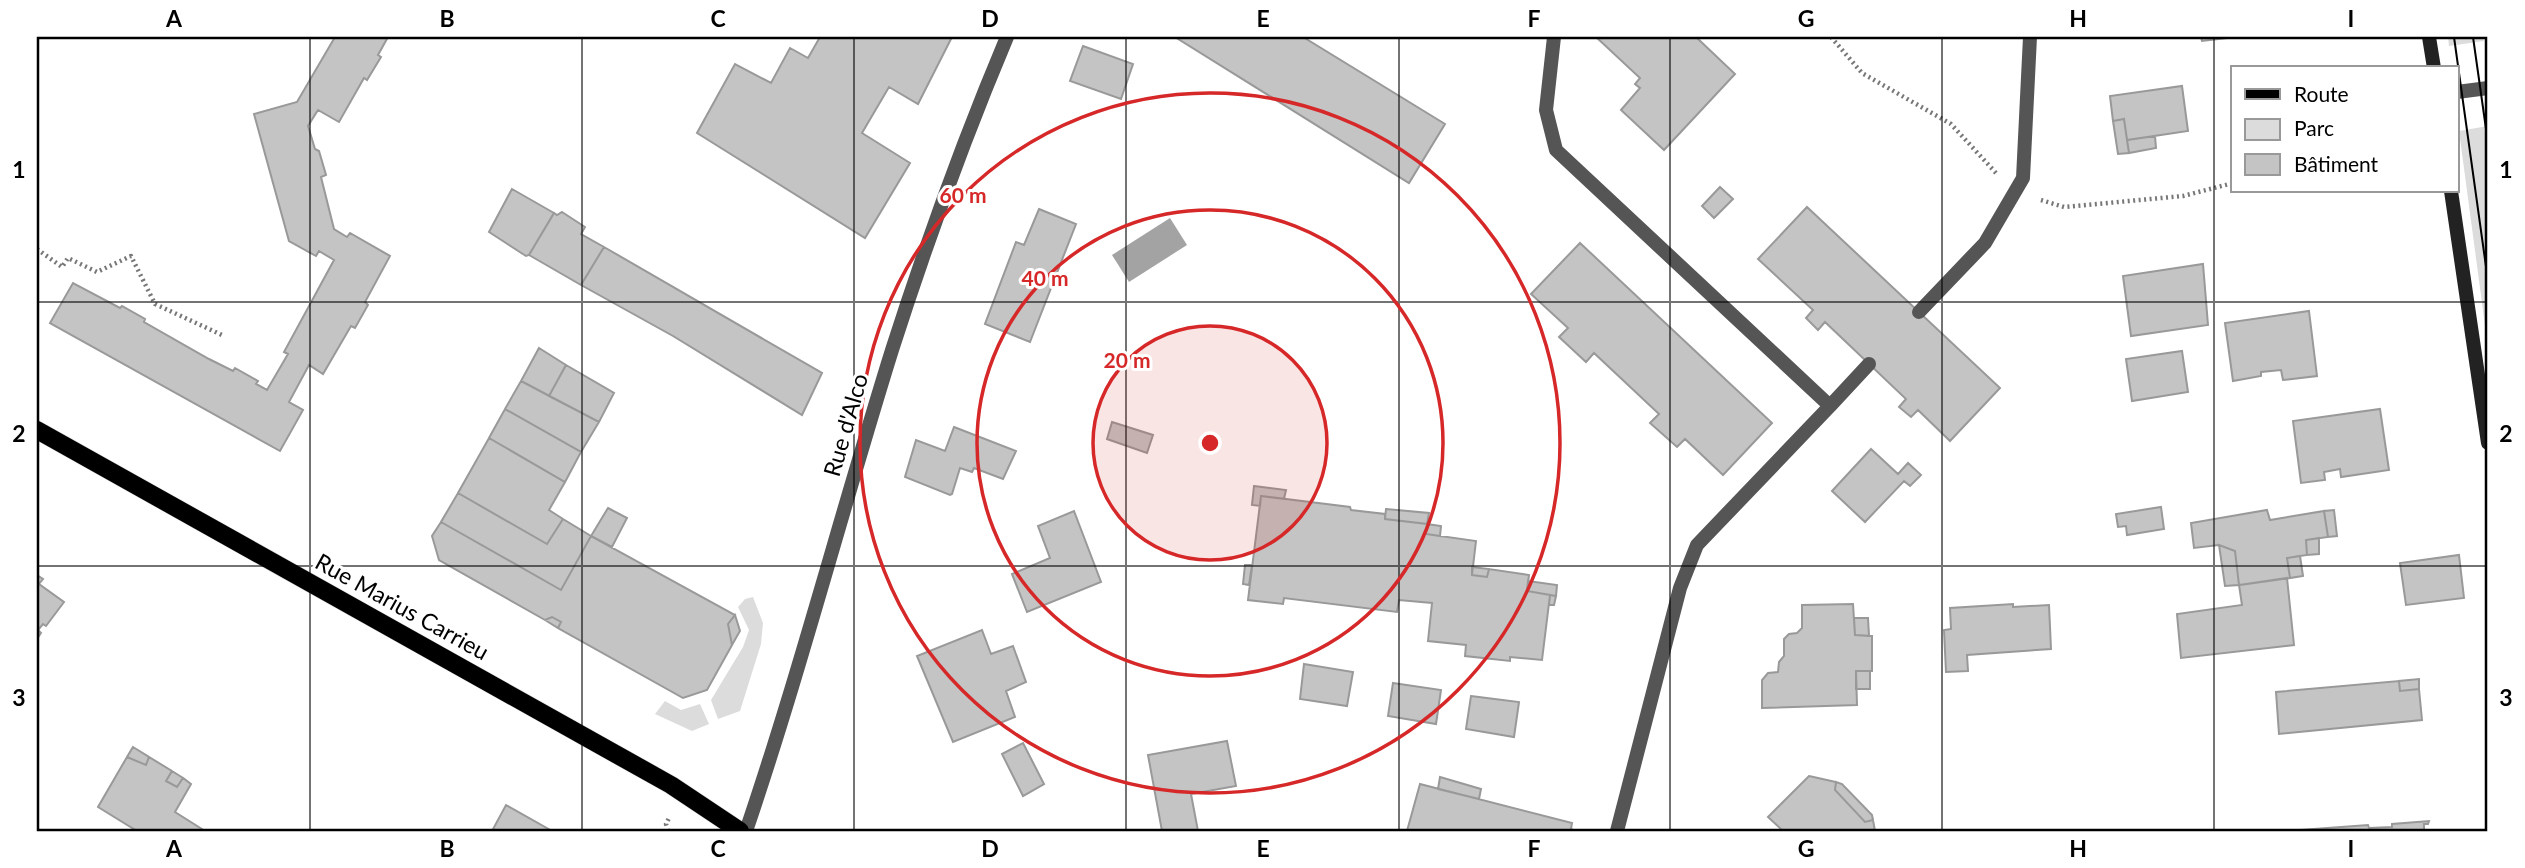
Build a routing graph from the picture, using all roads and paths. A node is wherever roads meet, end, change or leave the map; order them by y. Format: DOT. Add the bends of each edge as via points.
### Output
graph roads {
  1 [pos="1007,37"];
  2 [pos="1554,37"];
  3 [pos="1831,37"];
  4 [pos="2031,37"];
  5 [pos="2429,37"];
  6 [pos="2434,66"];
  7 [pos="2488,88"];
  8 [pos="2458,92"];
  9 [pos="2231,184"];
  10 [pos="2451,192"];
  11 [pos="2015,193"];
  12 [pos="37,249"];
  13 [pos="1919,312"];
  14 [pos="222,335"];
  15 [pos="1869,364"];
  16 [pos="1830,406"];
  17 [pos="37,430"];
  18 [pos="2488,443"];
  19 [pos="740,831"];
  20 [pos="746,831"];
  21 [pos="1617,831"];
  1 -- 20 [label="street, Rue d'Alco" via="948,184 896,337 782,725"];
  2 -- 16 [label="street" via="1546,110 1556,150"];
  3 -- 11 [label="path" via="1862,73 1951,124"];
  4 -- 11 [label="street" via="2023,178"];
  5 -- 6 [label="street"];
  7 -- 8 [label="street"];
  9 -- 11 [label="path" via="2183,196 2064,207"];
  10 -- 18 [label="street"];
  11 -- 13 [label="street" via="1985,243"];
  12 -- 14 [label="path" via="62,267 68,258 97,272 131,256 155,304"];
  15 -- 16 [label="street"];
  16 -- 21 [label="street" via="1697,545 1680,588"];
  17 -- 19 [label="main road, Rue Marius Carrieu" via="671,785"];
}
